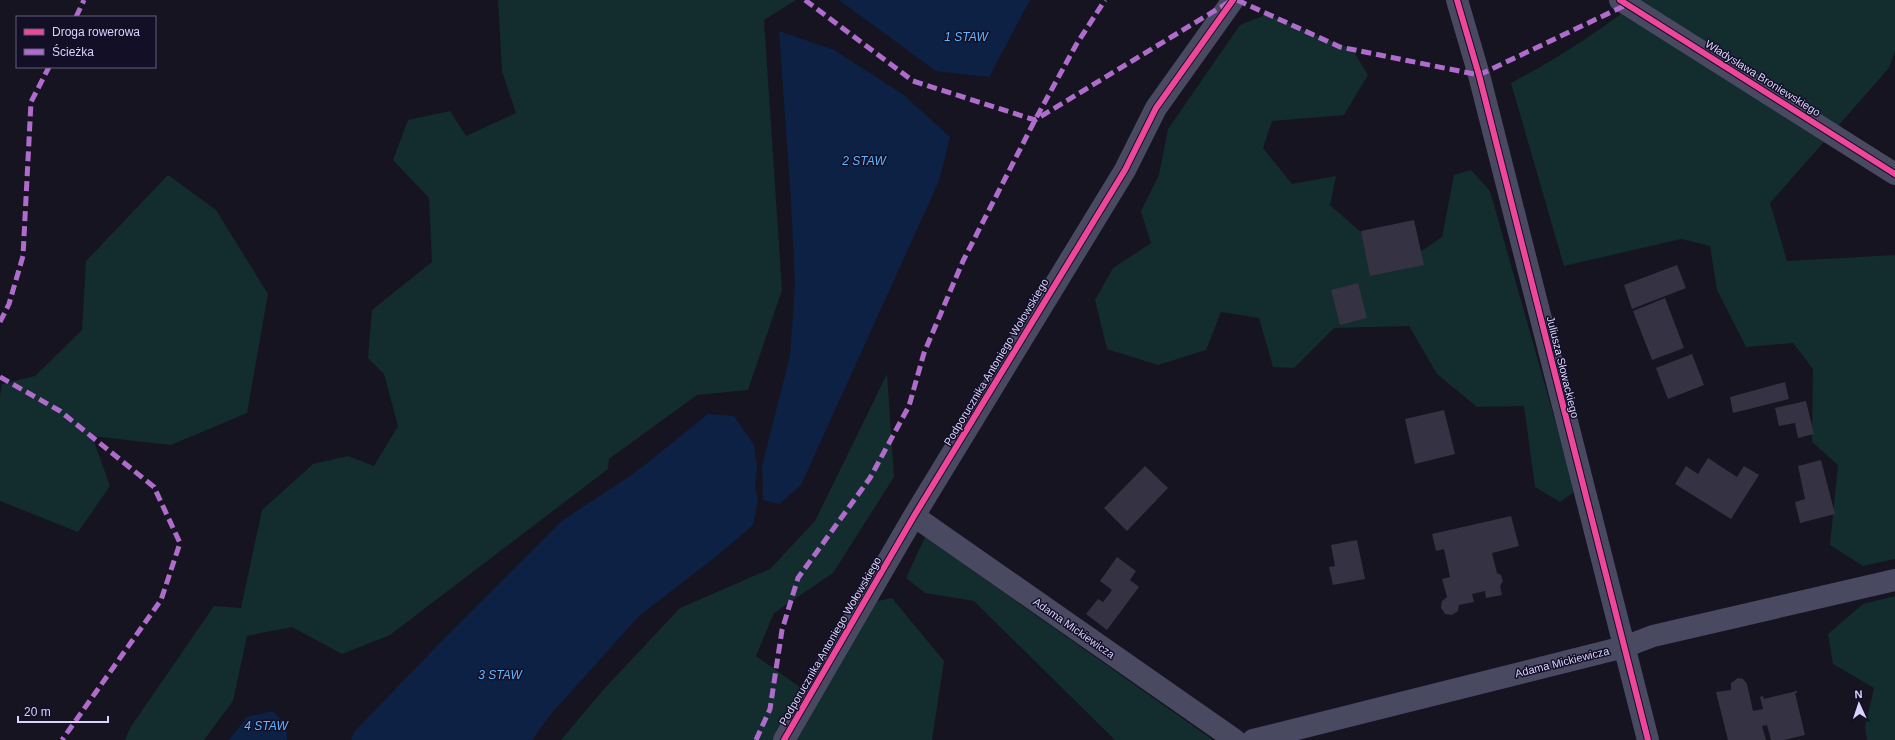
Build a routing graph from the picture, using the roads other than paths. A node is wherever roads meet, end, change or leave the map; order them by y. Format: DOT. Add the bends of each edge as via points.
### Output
graph roads {
  1 [pos="1233,0"];
  2 [pos="1457,0"];
  3 [pos="1620,0"];
  4 [pos="1895,174"];
  5 [pos="914,516"];
  6 [pos="1895,580"];
  7 [pos="1624,647"];
  8 [pos="784,740"];
  9 [pos="1235,740"];
  10 [pos="1253,740"];
  11 [pos="1648,740"];
  1 -- 5 [label="street, Podporucznika Antoniego Wołowskiego" via="1156,108 1125,170"];
  2 -- 7 [label="street, Juliusza Słowackiego" via="1481,82"];
  3 -- 4 [label="street, Władysława Broniewskiego"];
  5 -- 8 [label="street, Podporucznika Antoniego Wołowskiego"];
  5 -- 9 [label="street, Adama Mickiewicza"];
  6 -- 7 [label="street, Adama Mickiewicza" via="1653,636"];
  7 -- 10 [label="street, Adama Mickiewicza"];
  7 -- 11 [label="street, Juliusza Słowackiego"];
}
